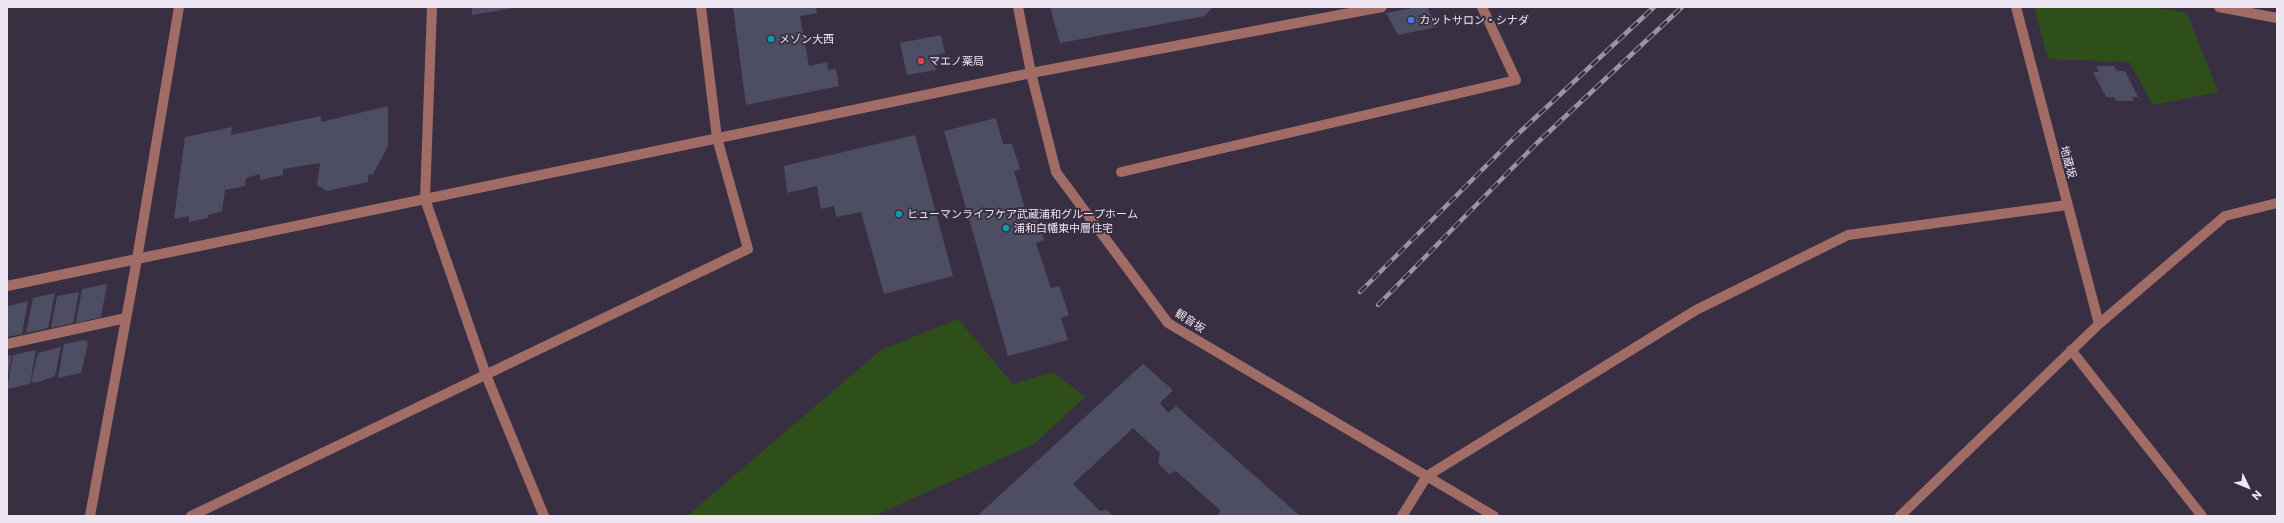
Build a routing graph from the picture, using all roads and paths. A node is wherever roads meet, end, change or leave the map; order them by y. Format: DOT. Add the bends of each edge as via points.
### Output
graph roads {
  1 [pos="179,7"];
  2 [pos="432,7"];
  3 [pos="700,7"];
  4 [pos="1018,7"];
  5 [pos="1382,7"];
  6 [pos="1482,7"];
  7 [pos="2016,7"];
  8 [pos="2219,7"];
  9 [pos="2254,10"];
  10 [pos="2277,18"];
  11 [pos="1030,73"];
  12 [pos="717,138"];
  13 [pos="1121,172"];
  14 [pos="425,199"];
  15 [pos="2277,203"];
  16 [pos="2067,205"];
  17 [pos="137,259"];
  18 [pos="7,286"];
  19 [pos="126,318"];
  20 [pos="2099,324"];
  21 [pos="7,344"];
  22 [pos="2071,350"];
  23 [pos="486,375"];
  24 [pos="1427,476"];
  25 [pos="90,516"];
  26 [pos="191,516"];
  27 [pos="544,516"];
  28 [pos="1402,516"];
  29 [pos="1494,516"];
  30 [pos="1900,516"];
  31 [pos="2202,516"];
  1 -- 17 [label="street"];
  2 -- 14 [label="street"];
  3 -- 12 [label="street"];
  4 -- 11 [label="street, 観音坂"];
  5 -- 11 [label="street"];
  6 -- 13 [label="street" via="1516,80"];
  7 -- 16 [label="street, 地蔵坂"];
  8 -- 9 [label="street"];
  9 -- 10 [label="street"];
  11 -- 12 [label="street"];
  11 -- 24 [label="street, 観音坂" via="1056,172 1168,323"];
  12 -- 14 [label="street"];
  12 -- 23 [label="street" via="748,249"];
  14 -- 17 [label="street"];
  14 -- 23 [label="street"];
  15 -- 20 [label="street" via="2225,216"];
  16 -- 20 [label="street, 地蔵坂"];
  16 -- 24 [label="street" via="1848,235 1696,310"];
  17 -- 18 [label="street"];
  17 -- 19 [label="street"];
  19 -- 21 [label="street"];
  19 -- 25 [label="street"];
  20 -- 22 [label="street"];
  22 -- 30 [label="street"];
  22 -- 31 [label="street"];
  23 -- 26 [label="street"];
  23 -- 27 [label="street"];
  24 -- 28 [label="street"];
  24 -- 29 [label="street, 観音坂"];
}
